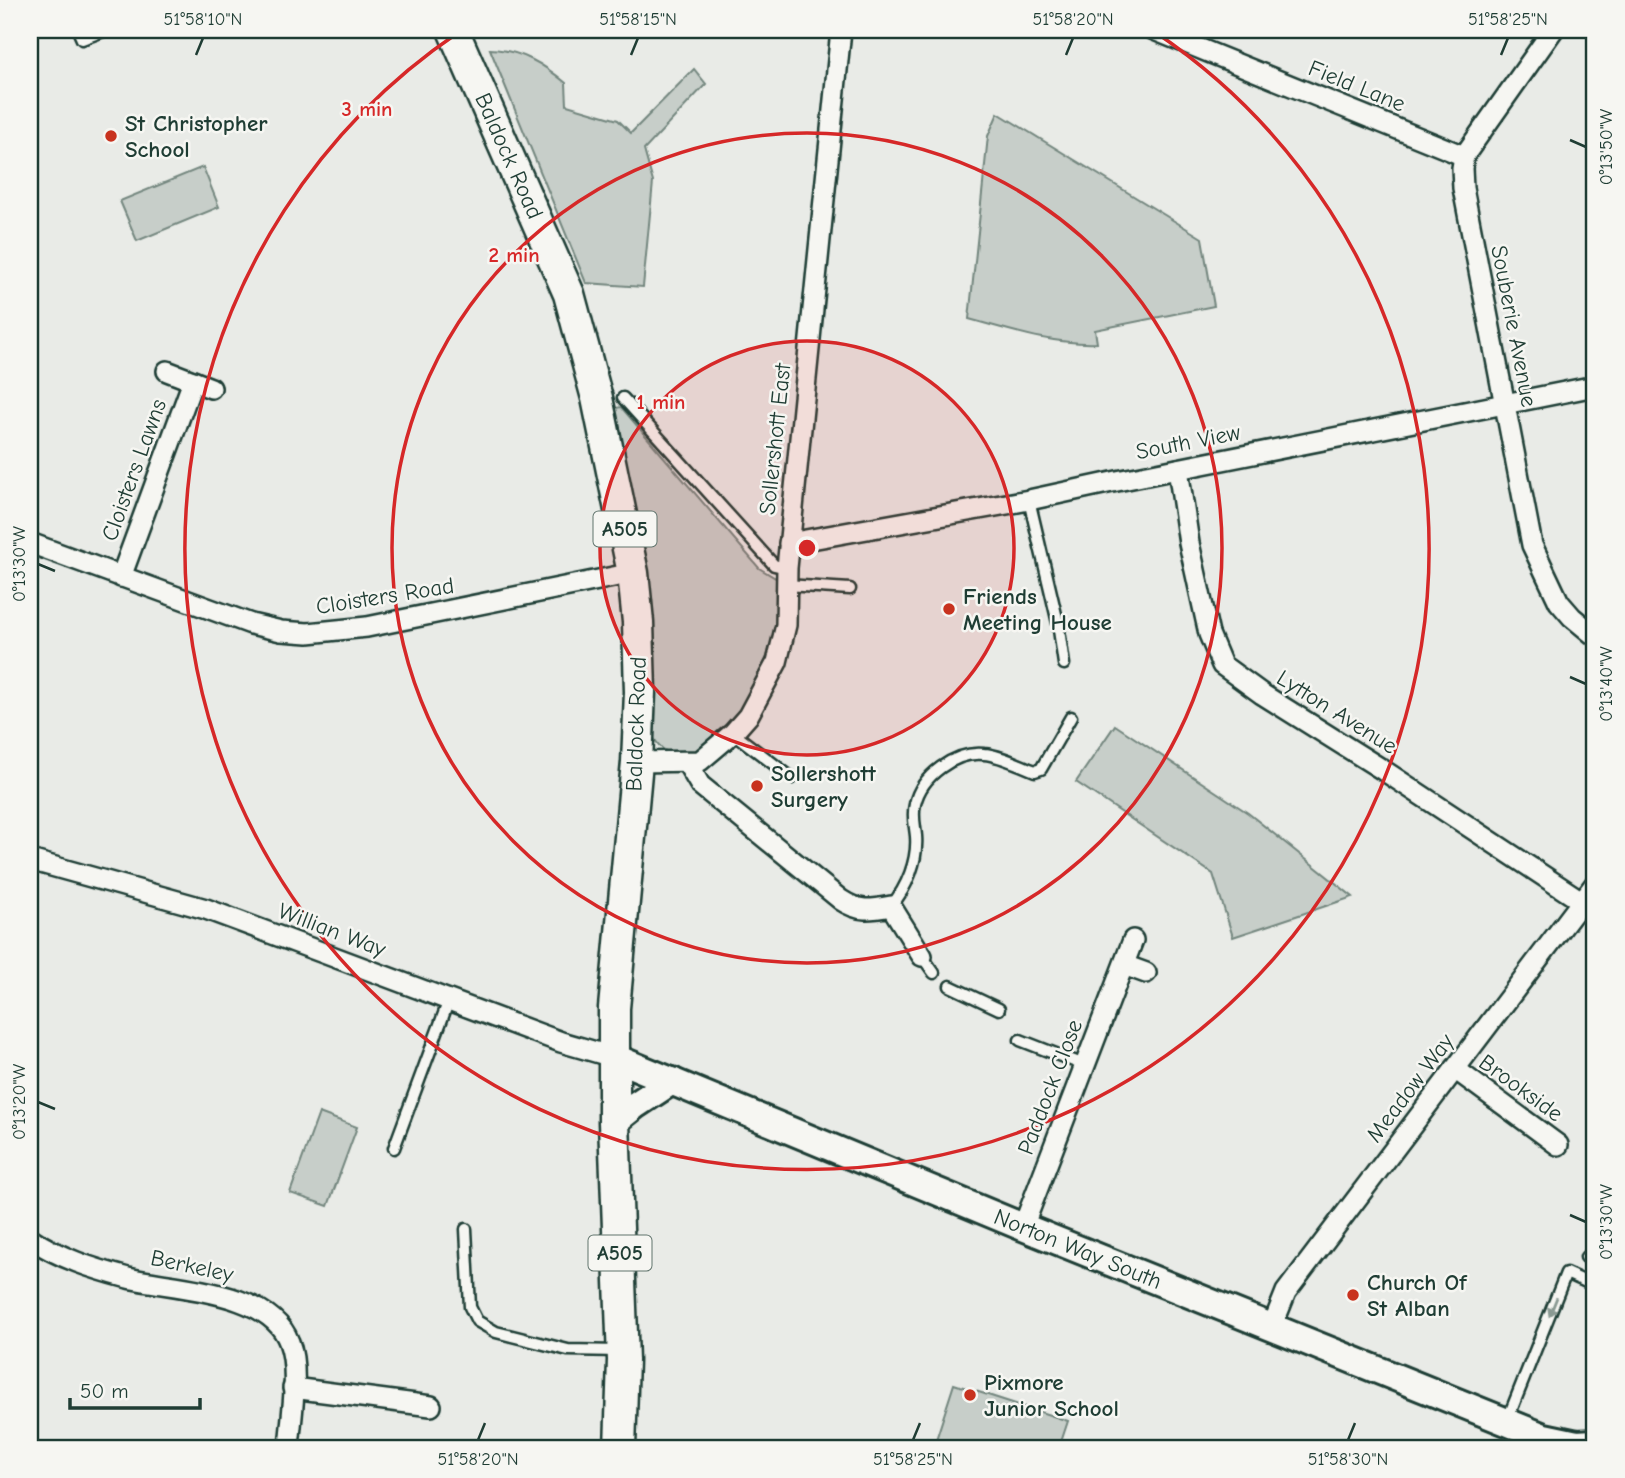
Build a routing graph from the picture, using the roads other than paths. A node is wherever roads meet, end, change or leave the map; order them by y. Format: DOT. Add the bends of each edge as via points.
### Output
graph roads {
  1 [pos="106,30"];
  2 [pos="453,30"];
  3 [pos="841,30"];
  4 [pos="1154,30"];
  5 [pos="1553,30"];
  6 [pos="80,34"];
  7 [pos="1464,156"];
  8 [pos="167,371"];
  9 [pos="1595,386"];
  10 [pos="624,398"];
  11 [pos="1503,404"];
  12 [pos="1178,469"];
  13 [pos="1029,500"];
  14 [pos="30,543"];
  15 [pos="789,543"];
  16 [pos="633,573"];
  17 [pos="786,576"];
  18 [pos="121,577"];
  19 [pos="850,589"];
  20 [pos="1595,636"];
  21 [pos="1064,664"];
  22 [pos="1071,717"];
  23 [pos="733,733"];
  24 [pos="637,762"];
  25 [pos="687,763"];
  26 [pos="792,778"];
  27 [pos="30,860"];
  28 [pos="1595,884"];
  29 [pos="891,905"];
  30 [pos="1589,906"];
  31 [pos="1133,940"];
  32 [pos="922,956"];
  33 [pos="1124,965"];
  34 [pos="934,973"];
  35 [pos="1146,973"];
  36 [pos="950,986"];
  37 [pos="449,1000"];
  38 [pos="999,1009"];
  39 [pos="1020,1040"];
  40 [pos="613,1057"];
  41 [pos="1084,1065"];
  42 [pos="1455,1069"];
  43 [pos="672,1082"];
  44 [pos="614,1122"];
  45 [pos="1558,1145"];
  46 [pos="394,1148"];
  47 [pos="1023,1227"];
  48 [pos="466,1229"];
  49 [pos="30,1238"];
  50 [pos="1586,1257"];
  51 [pos="1595,1266"];
  52 [pos="1595,1286"];
  53 [pos="1272,1327"];
  54 [pos="623,1351"];
  55 [pos="293,1388"];
  56 [pos="431,1406"];
  57 [pos="1507,1421"];
  58 [pos="1549,1443"];
  59 [pos="1591,1444"];
  60 [pos="289,1448"];
  61 [pos="620,1448"];
  1 -- 6 [label="lane"];
  2 -- 16 [label="main road, Baldock Road / A505" via="569,294 599,408"];
  3 -- 15 [label="street, Sollershott East"];
  4 -- 7 [label="street, Field Lane"];
  5 -- 7 [label="street"];
  7 -- 11 [label="street, Souberie Avenue" via="1463,188"];
  8 -- 18 [label="street, Cloisters Lawns" via="202,385"];
  9 -- 11 [label="street, South View"];
  10 -- 17 [label="lane"];
  11 -- 12 [label="street, South View"];
  11 -- 20 [label="street, Souberie Avenue" via="1532,545 1559,603"];
  12 -- 13 [label="street, South View"];
  12 -- 30 [label="street, Lytton Avenue" via="1209,634 1222,665"];
  13 -- 15 [label="street, South View"];
  13 -- 21 [label="lane"];
  14 -- 18 [label="street, Cloisters Road"];
  15 -- 17 [label="street, Sollershott East"];
  16 -- 18 [label="street, Cloisters Road" via="398,622 308,633 251,624"];
  16 -- 24 [label="main road, Baldock Road / A505" via="640,692"];
  17 -- 19 [label="lane"];
  17 -- 23 [label="street, Sollershott East" via="786,625 777,662 748,716"];
  22 -- 29 [label="lane" via="1041,769 984,754 959,757 940,768 915,802 914,858 901,894"];
  23 -- 25 [label="street, Sollershott East" via="710,755"];
  23 -- 26 [label="lane"];
  24 -- 25 [label="street, Sollershott East"];
  24 -- 40 [label="main road, Baldock Road / A505" via="619,935"];
  25 -- 29 [label="street" via="700,785 841,900 865,911"];
  27 -- 37 [label="street, Willian Way" via="206,909"];
  28 -- 30 [label="street, Meadow Way"];
  29 -- 32 [label="street"];
  30 -- 42 [label="street, Meadow Way"];
  31 -- 33 [label="street, Paddock Close"];
  32 -- 34 [label="lane"];
  33 -- 35 [label="street"];
  33 -- 41 [label="street, Paddock Close"];
  36 -- 38 [label="lane"];
  37 -- 40 [label="street, Willian Way"];
  37 -- 46 [label="lane"];
  39 -- 41 [label="lane"];
  40 -- 43 [label="street, Norton Way South"];
  40 -- 44 [label="main road, Baldock Road / A505"];
  41 -- 47 [label="street, Paddock Close"];
  42 -- 45 [label="street, Brookside"];
  42 -- 53 [label="street, Meadow Way" via="1286,1292"];
  43 -- 44 [label="street"];
  43 -- 47 [label="street, Norton Way South"];
  44 -- 54 [label="main road, Baldock Road / A505"];
  47 -- 53 [label="street, Norton Way South"];
  48 -- 54 [label="lane" via="470,1307 477,1321 496,1332 568,1350"];
  49 -- 55 [label="street, Berkeley" via="45,1249 97,1269 230,1298 262,1311 289,1340"];
  50 -- 51 [label="lane"];
  52 -- 57 [label="lane, one-way" via="1566,1273"];
  53 -- 57 [label="street, Norton Way South"];
  54 -- 61 [label="main road, Baldock Road / A505"];
  55 -- 56 [label="street"];
  55 -- 60 [label="street, Berkeley"];
  57 -- 58 [label="street, Norton Way South"];
  58 -- 59 [label="street, Norton Way South"];
}
